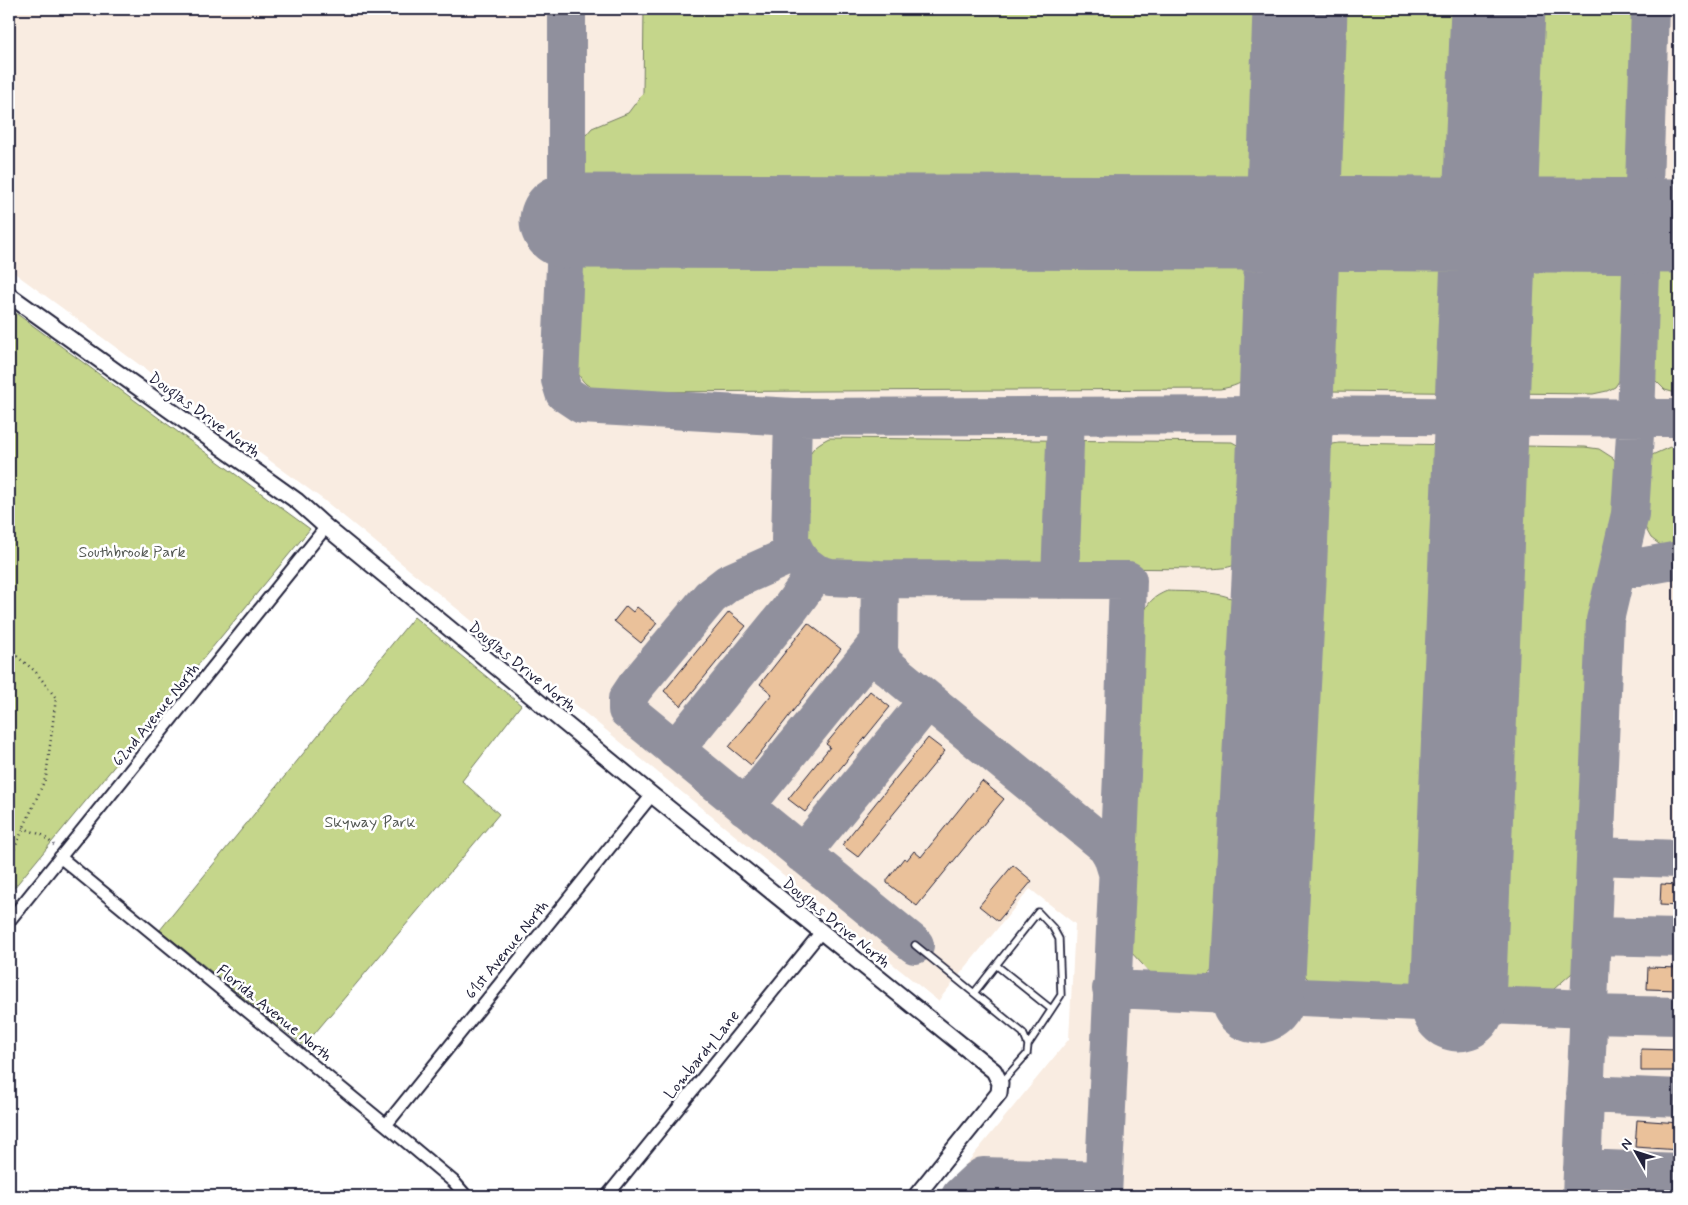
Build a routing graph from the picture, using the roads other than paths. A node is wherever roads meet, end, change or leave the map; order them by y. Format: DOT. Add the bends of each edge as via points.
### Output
graph roads {
  1 [pos="9,294"];
  2 [pos="326,527"];
  3 [pos="652,795"];
  4 [pos="60,857"];
  5 [pos="9,921"];
  6 [pos="821,932"];
  7 [pos="915,945"];
  8 [pos="996,964"];
  9 [pos="974,993"];
  10 [pos="1051,1009"];
  11 [pos="1028,1045"];
  12 [pos="1000,1083"];
  13 [pos="386,1124"];
  14 [pos="466,1196"];
  15 [pos="607,1196"];
  16 [pos="916,1196"];
  1 -- 2 [label="street, Douglas Drive North" via="297,501"];
  2 -- 3 [label="street, Douglas Drive North"];
  2 -- 4 [label="street, 62nd Avenue North"];
  3 -- 6 [label="street, Douglas Drive North"];
  3 -- 13 [label="street, 61st Avenue North"];
  4 -- 5 [label="street, 62nd Avenue North"];
  4 -- 13 [label="street, Florida Avenue North"];
  6 -- 12 [label="street, Douglas Drive North" via="994,1072"];
  6 -- 15 [label="street, Lombardy Lane"];
  7 -- 9 [label="lane"];
  8 -- 9 [label="lane"];
  8 -- 10 [label="lane"];
  8 -- 10 [label="lane" via="1038,912 1059,939 1061,995"];
  9 -- 11 [label="lane" via="1023,1033"];
  10 -- 11 [label="lane"];
  11 -- 12 [label="lane" via="1027,1054"];
  12 -- 16 [label="street" via="999,1093"];
  13 -- 14 [label="street, Florida Avenue North"];
}
